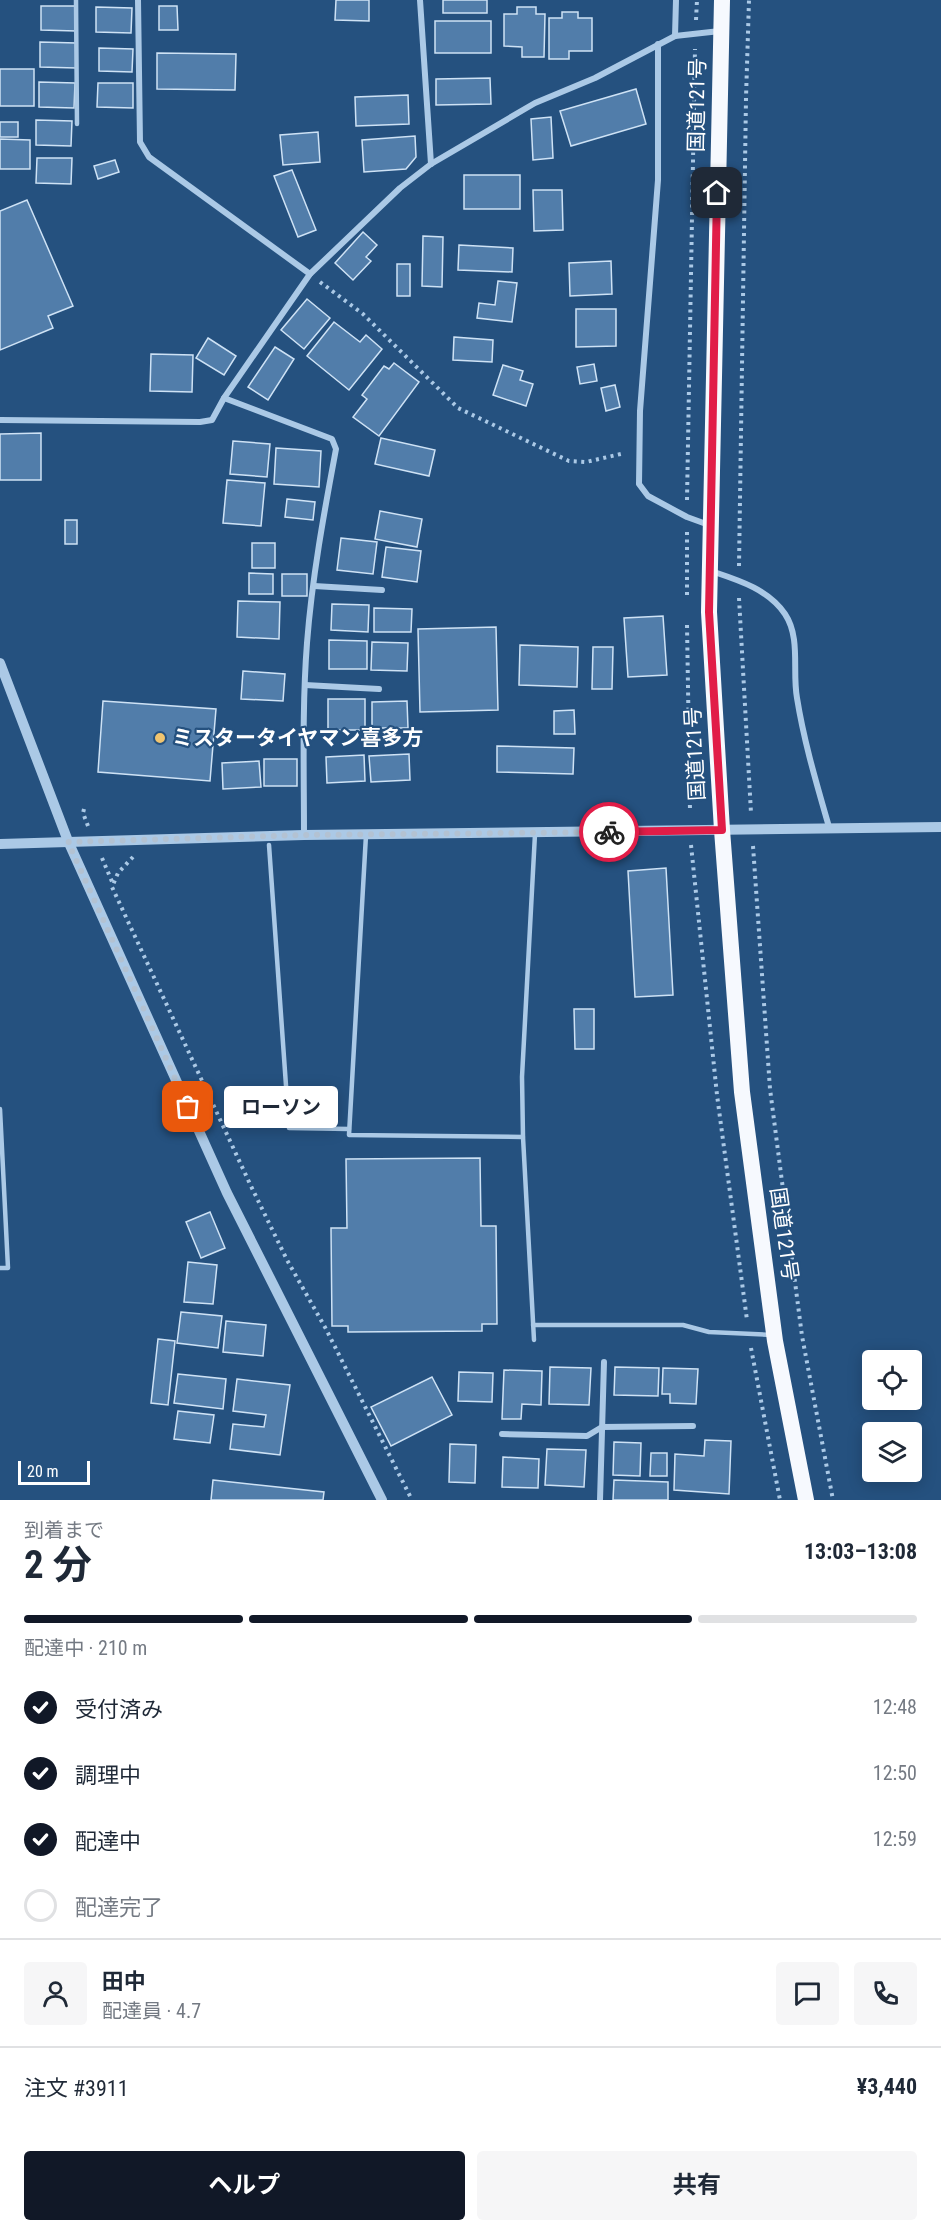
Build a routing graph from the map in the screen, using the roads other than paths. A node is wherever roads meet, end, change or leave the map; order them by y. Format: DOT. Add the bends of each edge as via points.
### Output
graph roads {
  1 [pos="76,0"];
  2 [pos="138,0"];
  3 [pos="420,0"];
  4 [pos="676,0"];
  5 [pos="722,0"];
  6 [pos="721,30"];
  7 [pos="675,36"];
  8 [pos="658,44"];
  9 [pos="77,123"];
  10 [pos="431,164"];
  11 [pos="310,274"];
  12 [pos="224,398"];
  13 [pos="0,420"];
  14 [pos="712,527"];
  15 [pos="711,570"];
  16 [pos="314,586"];
  17 [pos="382,590"];
  18 [pos="0,663"];
  19 [pos="305,685"];
  20 [pos="378,689"];
  21 [pos="829,827"];
  22 [pos="941,827"];
  23 [pos="722,830"];
  24 [pos="535,833"];
  25 [pos="304,835"];
  26 [pos="366,835"];
  27 [pos="68,842"];
  28 [pos="0,844"];
  29 [pos="269,845"];
  30 [pos="0,1109"];
  31 [pos="350,1129"];
  32 [pos="523,1137"];
  33 [pos="0,1268"];
  34 [pos="533,1325"];
  35 [pos="775,1335"];
  36 [pos="534,1340"];
  37 [pos="604,1362"];
  38 [pos="693,1426"];
  39 [pos="602,1427"];
  40 [pos="502,1434"];
  41 [pos="382,1500"];
  42 [pos="600,1500"];
  43 [pos="806,1500"];
  1 -- 9 [label="lane"];
  2 -- 11 [label="street" via="140,142 148,157"];
  3 -- 10 [label="street"];
  4 -- 7 [label="street"];
  5 -- 6 [label="highway, 国道121号"];
  6 -- 7 [label="street"];
  6 -- 14 [label="highway, 国道121号"];
  7 -- 8 [label="street"];
  8 -- 10 [label="street" via="535,104"];
  8 -- 14 [label="street" via="658,180 641,390 639,484 648,496"];
  10 -- 11 [label="street" via="400,188"];
  11 -- 12 [label="street"];
  12 -- 13 [label="street" via="212,420 200,422"];
  12 -- 16 [label="street" via="332,439 336,449"];
  14 -- 15 [label="highway, 国道121号"];
  15 -- 21 [label="street" via="754,586 776,603 793,629 796,696"];
  15 -- 23 [label="highway, 国道121号" via="709,612"];
  16 -- 17 [label="street"];
  16 -- 19 [label="street"];
  18 -- 27 [label="street"];
  19 -- 20 [label="street"];
  19 -- 25 [label="street"];
  21 -- 22 [label="street"];
  21 -- 23 [label="street"];
  23 -- 24 [label="street"];
  23 -- 35 [label="highway, 国道121号" via="742,1092"];
  24 -- 26 [label="street"];
  24 -- 32 [label="lane" via="522,1077"];
  25 -- 26 [label="street"];
  25 -- 27 [label="street"];
  26 -- 31 [label="lane"];
  27 -- 28 [label="street"];
  27 -- 41 [label="street" via="227,1193"];
  29 -- 31 [label="lane" via="289,1128"];
  30 -- 33 [label="lane" via="8,1268"];
  31 -- 32 [label="lane" via="349,1135"];
  32 -- 34 [label="lane"];
  34 -- 35 [label="lane" via="683,1325 709,1332"];
  34 -- 36 [label="lane"];
  35 -- 43 [label="highway, 国道121号"];
  37 -- 39 [label="street"];
  38 -- 39 [label="street"];
  39 -- 40 [label="street" via="587,1436"];
  39 -- 42 [label="street"];
}
